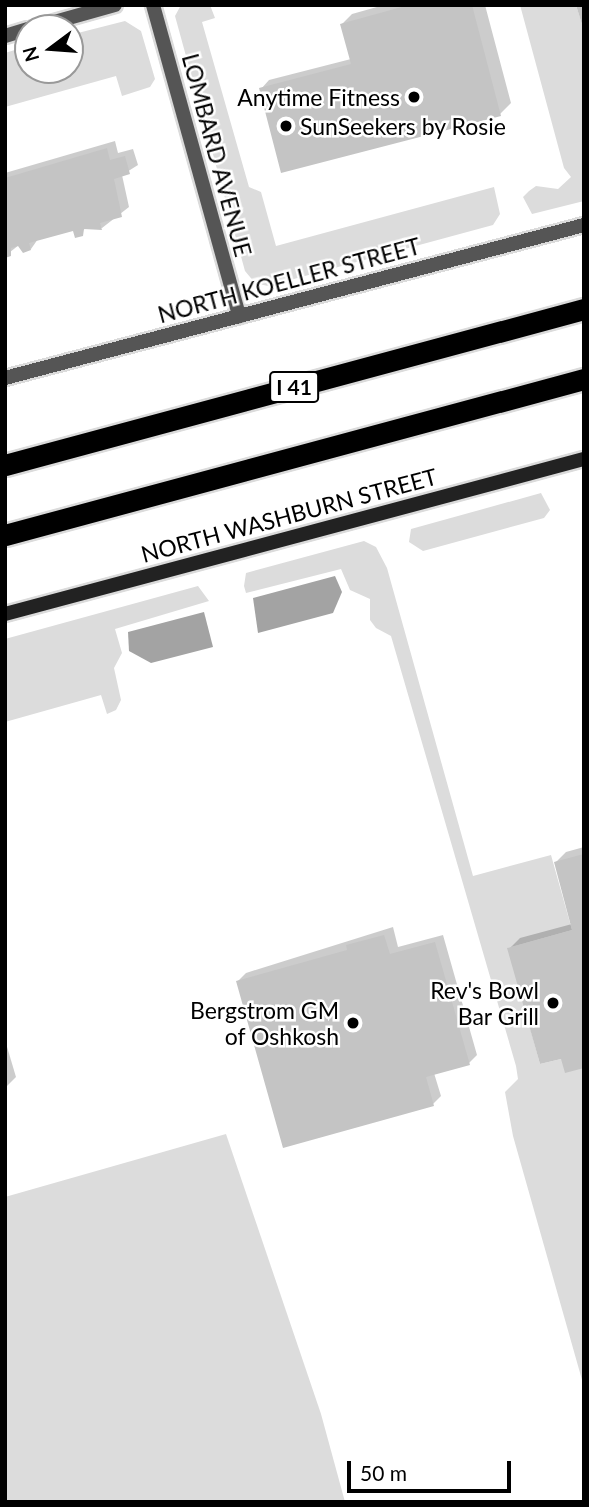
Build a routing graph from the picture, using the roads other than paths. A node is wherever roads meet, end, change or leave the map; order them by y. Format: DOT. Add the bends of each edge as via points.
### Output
graph roads {
  1 [pos="115,5"];
  2 [pos="153,5"];
  3 [pos="83,14"];
  4 [pos="584,225"];
  5 [pos="584,309"];
  6 [pos="239,316"];
  7 [pos="5,378"];
  8 [pos="584,379"];
  9 [pos="584,459"];
  10 [pos="5,466"];
  11 [pos="5,536"];
  12 [pos="5,614"];
  1 -- 3 [label="street"];
  2 -- 6 [label="street, LOMBARD AVENUE"];
  4 -- 6 [label="street, NORTH KOELLER STREET"];
  5 -- 10 [label="highway, I 41"];
  6 -- 7 [label="street, NORTH KOELLER STREET"];
  8 -- 11 [label="highway"];
  9 -- 12 [label="street, NORTH WASHBURN STREET"];
}
